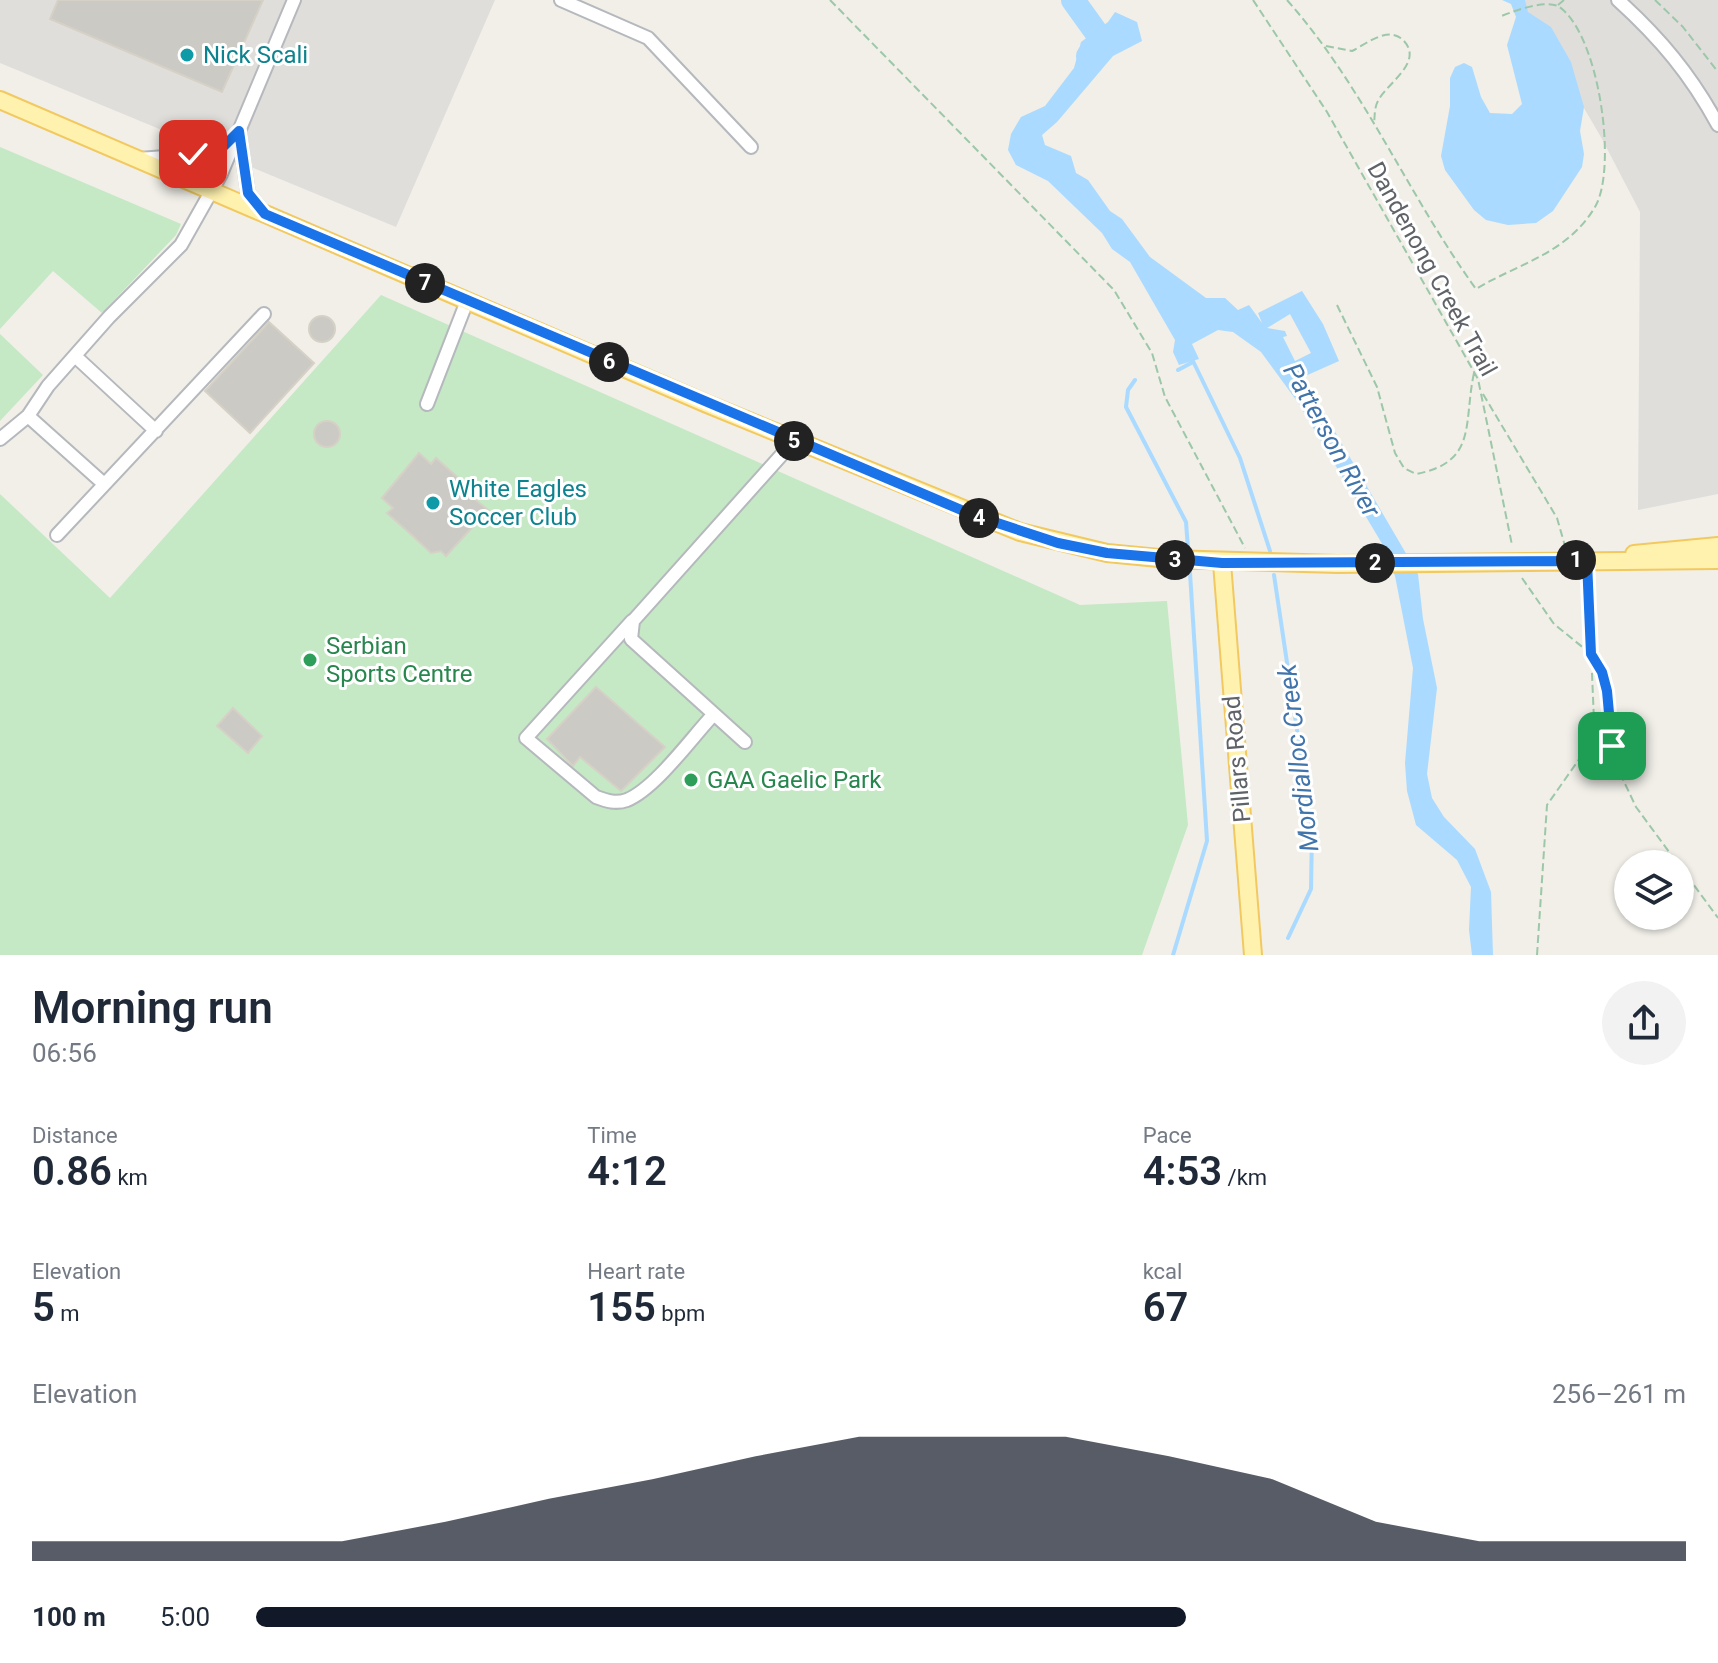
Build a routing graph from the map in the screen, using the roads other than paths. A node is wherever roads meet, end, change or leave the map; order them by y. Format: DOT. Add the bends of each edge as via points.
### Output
graph roads {
  1 [pos="294,0"];
  2 [pos="561,0"];
  3 [pos="1618,0"];
  4 [pos="0,100"];
  5 [pos="1718,125"];
  6 [pos="239,131"];
  7 [pos="751,147"];
  8 [pos="136,159"];
  9 [pos="212,191"];
  10 [pos="265,214"];
  11 [pos="467,301"];
  12 [pos="264,314"];
  13 [pos="75,356"];
  14 [pos="427,404"];
  15 [pos="28,416"];
  16 [pos="156,431"];
  17 [pos="0,439"];
  18 [pos="794,441"];
  19 [pos="104,484"];
  20 [pos="57,535"];
  21 [pos="1713,546"];
  22 [pos="1605,560"];
  23 [pos="1718,560"];
  24 [pos="1222,563"];
  25 [pos="633,621"];
  26 [pos="714,714"];
  27 [pos="745,742"];
  28 [pos="1253,955"];
  1 -- 6 [label="street"];
  2 -- 7 [label="street" via="648,38"];
  3 -- 5 [label="street" via="1664,43 1696,84"];
  4 -- 8 [label="main road"];
  6 -- 8 [label="street" via="217,153"];
  6 -- 9 [label="street"];
  6 -- 10 [label="street" via="248,193"];
  8 -- 9 [label="main road"];
  9 -- 10 [label="main road"];
  9 -- 13 [label="street" via="166,263"];
  10 -- 11 [label="main road"];
  11 -- 14 [label="street"];
  11 -- 18 [label="main road"];
  12 -- 16 [label="street"];
  13 -- 15 [label="street"];
  13 -- 16 [label="street"];
  15 -- 17 [label="street"];
  15 -- 19 [label="street"];
  16 -- 19 [label="street"];
  18 -- 24 [label="main road" via="1020,532 1107,553"];
  18 -- 25 [label="street"];
  19 -- 20 [label="street"];
  21 -- 22 [label="main road"];
  22 -- 23 [label="main road"];
  22 -- 24 [label="main road, bridge"];
  24 -- 28 [label="main road, Pillars Road"];
  25 -- 26 [label="street" via="631,639"];
  25 -- 26 [label="street" via="526,738 596,797 625,801 641,791"];
  26 -- 27 [label="street"];
}
